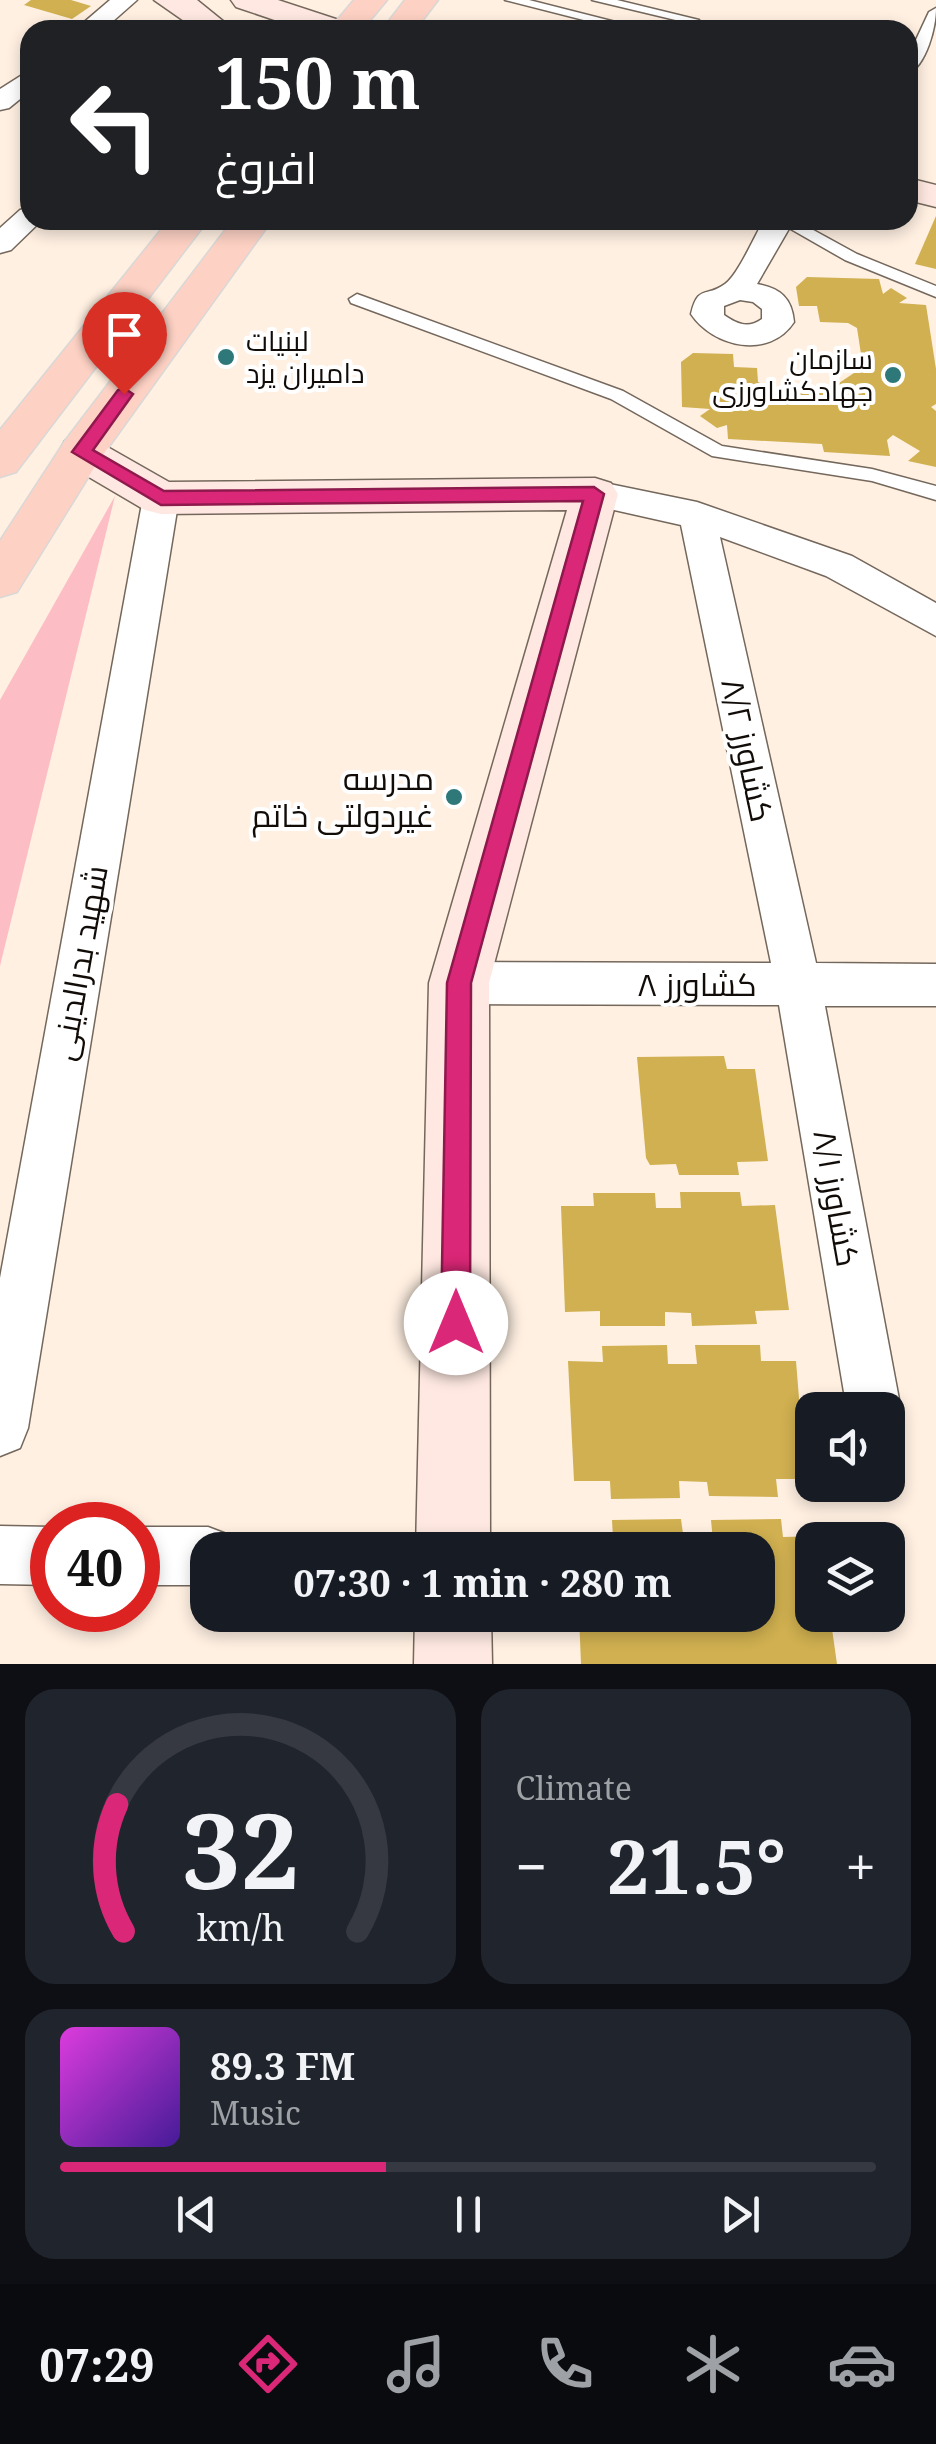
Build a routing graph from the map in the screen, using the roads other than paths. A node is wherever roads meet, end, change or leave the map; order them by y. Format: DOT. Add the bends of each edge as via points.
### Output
graph roads {
  1 [pos="125,0"];
  2 [pos="247,0"];
  3 [pos="264,0"];
  4 [pos="357,0"];
  5 [pos="371,0"];
  6 [pos="422,0"];
  7 [pos="512,0"];
  8 [pos="598,0"];
  9 [pos="926,0"];
  10 [pos="185,2"];
  11 [pos="936,10"];
  12 [pos="580,16"];
  13 [pos="100,20"];
  14 [pos="206,20"];
  15 [pos="306,20"];
  16 [pos="354,20"];
  17 [pos="406,20"];
  18 [pos="578,20"];
  19 [pos="597,20"];
  20 [pos="692,20"];
  21 [pos="918,57"];
  22 [pos="20,86"];
  23 [pos="0,102"];
  24 [pos="20,225"];
  25 [pos="181,230"];
  26 [pos="246,230"];
  27 [pos="774,230"];
  28 [pos="799,230"];
  29 [pos="0,244"];
  30 [pos="738,290"];
  31 [pos="936,292"];
  32 [pos="356,299"];
  33 [pos="82,452"];
  34 [pos="0,461"];
  35 [pos="936,493"];
  36 [pos="594,494"];
  37 [pos="161,498"];
  38 [pos="697,516"];
  39 [pos="0,579"];
  40 [pos="936,621"];
  41 [pos="459,983"];
  42 [pos="798,985"];
  43 [pos="936,985"];
  44 [pos="871,1392"];
  45 [pos="0,1428"];
  46 [pos="453,1532"];
  47 [pos="0,1555"];
  48 [pos="30,1556"];
  49 [pos="160,1556"];
  50 [pos="190,1556"];
  51 [pos="453,1632"];
  52 [pos="453,1664"];
  1 -- 13 [label="street"];
  2 -- 15 [label="street"];
  3 -- 4 [label="street"];
  5 -- 16 [label="main road"];
  6 -- 17 [label="main road"];
  7 -- 12 [label="lane"];
  8 -- 12 [label="lane"];
  8 -- 20 [label="lane"];
  9 -- 11 [label="lane"];
  10 -- 14 [label="street"];
  11 -- 21 [label="lane"];
  12 -- 18 [label="lane"];
  12 -- 19 [label="lane"];
  22 -- 23 [label="street"];
  24 -- 29 [label="street"];
  25 -- 34 [label="main road"];
  26 -- 33 [label="main road"];
  27 -- 30 [label="street"];
  28 -- 31 [label="lane"];
  32 -- 35 [label="lane" via="617,394 718,452 872,475"];
  33 -- 37 [label="street"];
  33 -- 39 [label="main road"];
  36 -- 37 [label="street"];
  36 -- 38 [label="street"];
  36 -- 41 [label="street"];
  37 -- 45 [label="street, شهید بدرالدینی"];
  38 -- 40 [label="street" via="838,566"];
  38 -- 42 [label="street, کشاورز ۸/۲"];
  41 -- 42 [label="street, کشاورز ۸"];
  41 -- 46 [label="street"];
  42 -- 43 [label="street, کشاورز ۸"];
  42 -- 44 [label="street, کشاورز ۸/۱"];
  47 -- 48 [label="street"];
  49 -- 50 [label="street"];
  51 -- 52 [label="street"];
}
